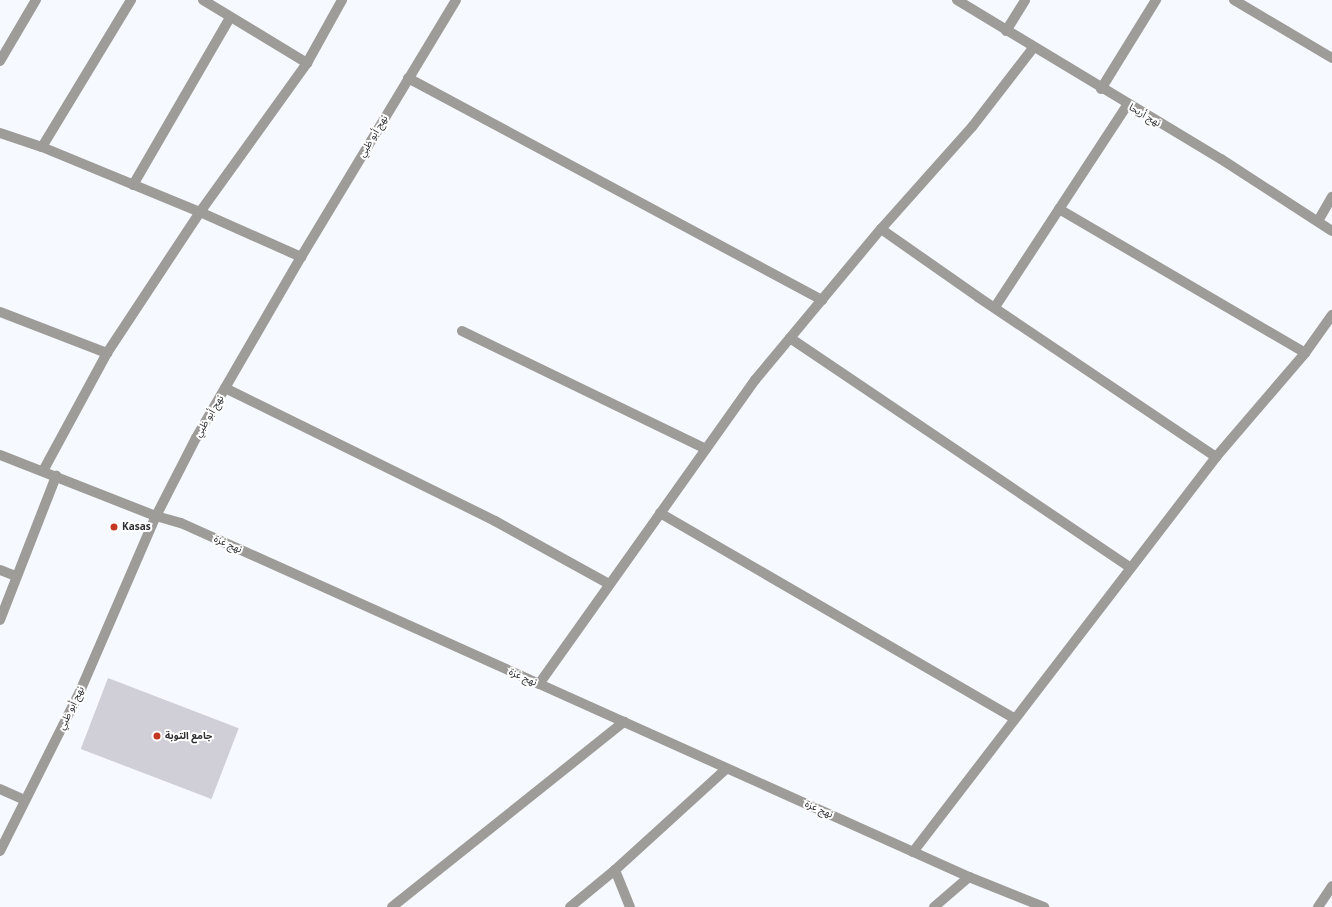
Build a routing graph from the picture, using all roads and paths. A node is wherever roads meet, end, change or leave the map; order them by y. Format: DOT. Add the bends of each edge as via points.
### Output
graph roads {
  1 [pos="36,0"];
  2 [pos="131,0"];
  3 [pos="203,0"];
  4 [pos="342,0"];
  5 [pos="455,0"];
  6 [pos="957,0"];
  7 [pos="1025,0"];
  8 [pos="1156,0"];
  9 [pos="1234,0"];
  10 [pos="230,18"];
  11 [pos="1006,31"];
  12 [pos="4,45"];
  13 [pos="1033,48"];
  14 [pos="1332,58"];
  15 [pos="0,61"];
  16 [pos="307,64"];
  17 [pos="408,78"];
  18 [pos="1101,89"];
  19 [pos="1128,104"];
  20 [pos="0,133"];
  21 [pos="42,147"];
  22 [pos="133,185"];
  23 [pos="1332,197"];
  24 [pos="1059,209"];
  25 [pos="200,212"];
  26 [pos="1318,221"];
  27 [pos="881,229"];
  28 [pos="1332,231"];
  29 [pos="301,257"];
  30 [pos="822,300"];
  31 [pos="995,307"];
  32 [pos="0,312"];
  33 [pos="1332,315"];
  34 [pos="462,331"];
  35 [pos="790,338"];
  36 [pos="107,353"];
  37 [pos="1305,353"];
  38 [pos="226,388"];
  39 [pos="706,450"];
  40 [pos="0,455"];
  41 [pos="1216,457"];
  42 [pos="43,471"];
  43 [pos="56,476"];
  44 [pos="660,513"];
  45 [pos="156,516"];
  46 [pos="1131,568"];
  47 [pos="0,570"];
  48 [pos="16,576"];
  49 [pos="609,584"];
  50 [pos="0,620"];
  51 [pos="539,684"];
  52 [pos="1015,719"];
  53 [pos="624,722"];
  54 [pos="726,768"];
  55 [pos="0,789"];
  56 [pos="25,800"];
  57 [pos="0,851"];
  58 [pos="914,852"];
  59 [pos="615,870"];
  60 [pos="969,878"];
  61 [pos="1332,886"];
  62 [pos="392,907"];
  63 [pos="570,907"];
  64 [pos="630,907"];
  65 [pos="934,907"];
  66 [pos="1044,907"];
  67 [pos="1318,907"];
  1 -- 12 [label="street"];
  2 -- 21 [label="street"];
  3 -- 10 [label="street"];
  4 -- 16 [label="street"];
  5 -- 17 [label="street, نهج أبو ظبي"];
  6 -- 11 [label="street, نهج أريحا"];
  7 -- 11 [label="street"];
  8 -- 18 [label="street"];
  9 -- 14 [label="street"];
  10 -- 16 [label="street"];
  10 -- 22 [label="street"];
  11 -- 13 [label="street, نهج أريحا"];
  12 -- 15 [label="street"];
  13 -- 18 [label="street, نهج أريحا"];
  13 -- 27 [label="street" via="972,127"];
  16 -- 25 [label="street"];
  17 -- 29 [label="street, نهج أبو ظبي"];
  17 -- 30 [label="street"];
  18 -- 19 [label="street, نهج أريحا"];
  19 -- 24 [label="street"];
  19 -- 26 [label="street, نهج أريحا"];
  20 -- 21 [label="street"];
  21 -- 22 [label="street"];
  22 -- 25 [label="street"];
  23 -- 26 [label="street"];
  24 -- 31 [label="street"];
  24 -- 37 [label="street"];
  25 -- 29 [label="street"];
  25 -- 36 [label="street"];
  26 -- 28 [label="street, نهج أريحا"];
  27 -- 30 [label="street"];
  27 -- 31 [label="street"];
  29 -- 38 [label="street, نهج أبو ظبي"];
  30 -- 35 [label="street"];
  31 -- 41 [label="street"];
  32 -- 36 [label="street"];
  33 -- 37 [label="street"];
  34 -- 39 [label="street"];
  35 -- 39 [label="street" via="755,380"];
  35 -- 46 [label="street"];
  36 -- 42 [label="street"];
  37 -- 41 [label="street"];
  38 -- 45 [label="street, نهج أبو ظبي" via="196,438"];
  38 -- 49 [label="street" via="495,520"];
  39 -- 44 [label="street"];
  40 -- 42 [label="street, نهج غزة"];
  41 -- 46 [label="street"];
  42 -- 43 [label="street, نهج غزة"];
  43 -- 45 [label="street, نهج غزة"];
  43 -- 48 [label="street"];
  44 -- 49 [label="street"];
  44 -- 52 [label="street"];
  45 -- 51 [label="street, نهج غزة" via="181,523"];
  45 -- 56 [label="street, نهج أبو ظبي" via="81,689"];
  46 -- 52 [label="street"];
  47 -- 48 [label="street"];
  48 -- 50 [label="street"];
  49 -- 51 [label="street"];
  51 -- 53 [label="street, نهج غزة"];
  52 -- 58 [label="street"];
  53 -- 54 [label="street, نهج غزة"];
  53 -- 62 [label="street"];
  54 -- 58 [label="street, نهج غزة"];
  54 -- 59 [label="street"];
  55 -- 56 [label="street"];
  56 -- 57 [label="street, نهج أبو ظبي"];
  58 -- 60 [label="street, نهج غزة"];
  59 -- 63 [label="street"];
  59 -- 64 [label="street"];
  60 -- 65 [label="street"];
  60 -- 66 [label="street, نهج غزة"];
  61 -- 67 [label="street"];
}
